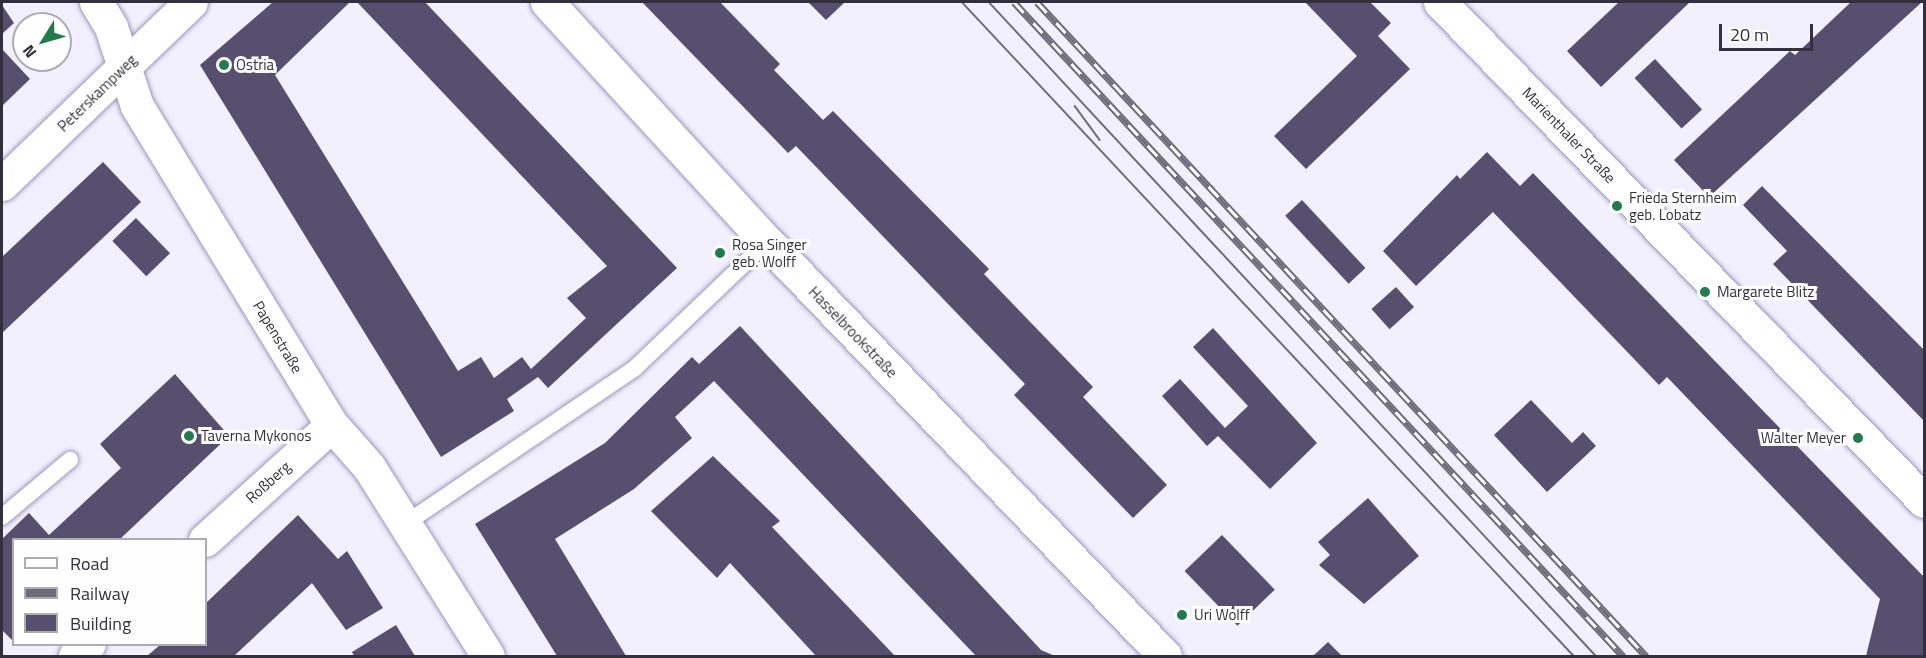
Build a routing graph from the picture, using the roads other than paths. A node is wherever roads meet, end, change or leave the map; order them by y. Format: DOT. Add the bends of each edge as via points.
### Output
graph roads {
  1 [pos="96,2"];
  2 [pos="191,2"];
  3 [pos="547,2"];
  4 [pos="1440,2"];
  5 [pos="124,67"];
  6 [pos="2,184"];
  7 [pos="767,242"];
  8 [pos="332,425"];
  9 [pos="70,460"];
  10 [pos="1924,501"];
  11 [pos="2,518"];
  12 [pos="405,524"];
  13 [pos="207,538"];
  14 [pos="88,646"];
  15 [pos="75,657"];
  16 [pos="488,657"];
  17 [pos="1165,657"];
  1 -- 5 [label="street, Papenstraße" via="111,27"];
  2 -- 5 [label="street, Peterskampweg"];
  3 -- 7 [label="street, Hasselbrookstraße"];
  4 -- 10 [label="street, Marienthaler Straße"];
  5 -- 6 [label="street, Peterskampweg"];
  5 -- 8 [label="street, Papenstraße" via="137,106"];
  7 -- 12 [label="lane" via="634,369"];
  7 -- 17 [label="street, Hasselbrookstraße"];
  8 -- 12 [label="street, Papenstraße" via="369,467"];
  8 -- 13 [label="street, Roßberg"];
  9 -- 11 [label="lane"];
  12 -- 16 [label="street, Papenstraße"];
  14 -- 15 [label="street"];
}
